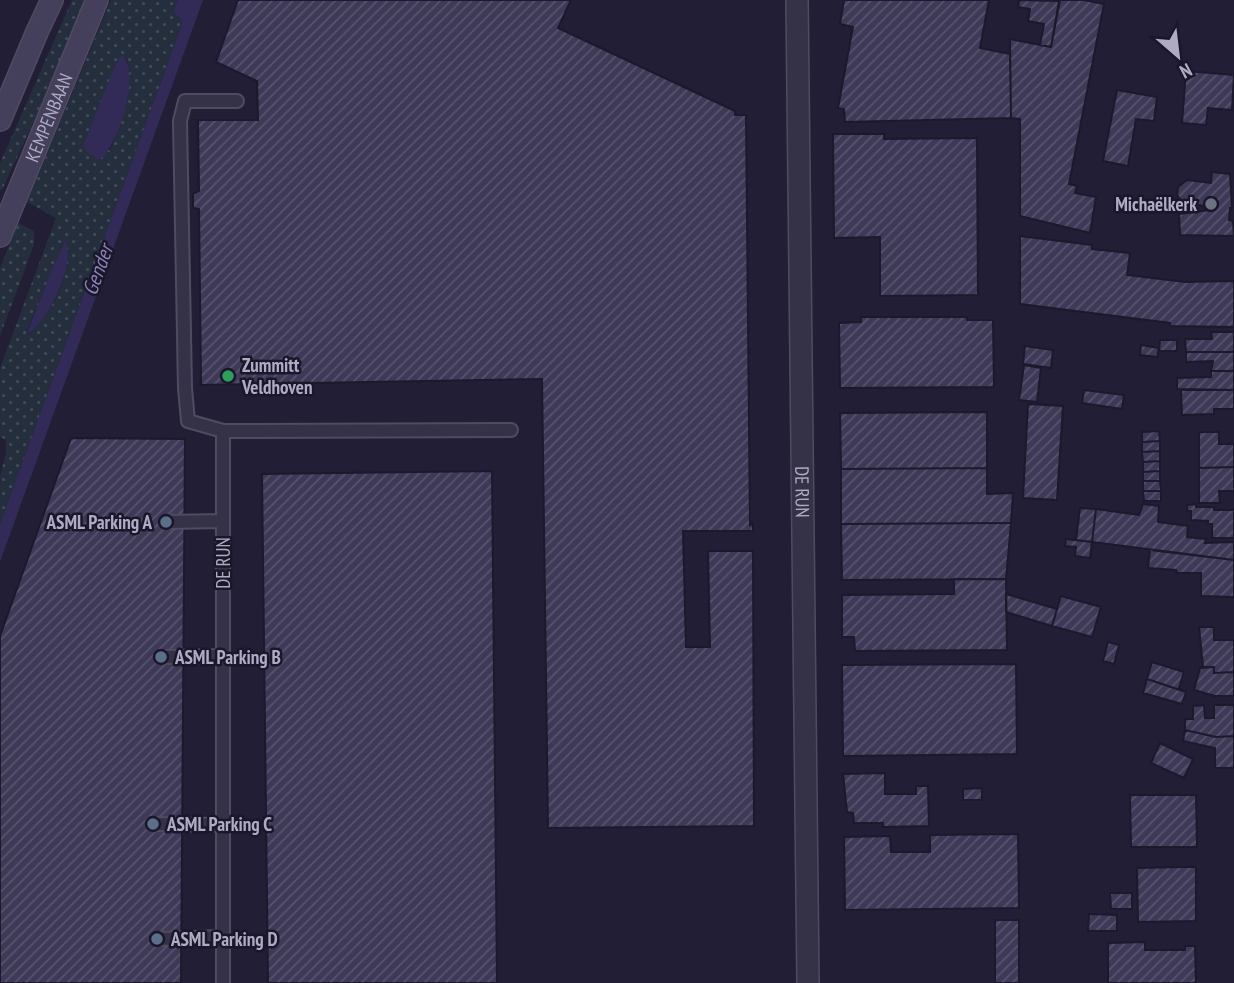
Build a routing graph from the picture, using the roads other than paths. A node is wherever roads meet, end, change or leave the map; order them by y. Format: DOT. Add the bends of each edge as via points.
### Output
graph roads {
  1 [pos="52,0"];
  2 [pos="97,0"];
  3 [pos="797,0"];
  4 [pos="237,101"];
  5 [pos="0,120"];
  6 [pos="0,236"];
  7 [pos="511,430"];
  8 [pos="223,431"];
  9 [pos="223,521"];
  10 [pos="166,522"];
  11 [pos="223,656"];
  12 [pos="161,657"];
  13 [pos="153,824"];
  14 [pos="223,825"];
  15 [pos="223,937"];
  16 [pos="157,940"];
  17 [pos="223,983"];
  18 [pos="808,983"];
  1 -- 5 [label="main road"];
  2 -- 6 [label="main road, KEMPENBAAN"];
  3 -- 18 [label="street, DE RUN"];
  4 -- 8 [label="lane" via="185,100 180,121 188,421"];
  7 -- 8 [label="lane"];
  8 -- 9 [label="lane, DE RUN"];
  9 -- 10 [label="lane"];
  9 -- 11 [label="lane, DE RUN"];
  11 -- 12 [label="lane"];
  11 -- 14 [label="lane, DE RUN"];
  13 -- 14 [label="lane"];
  14 -- 15 [label="lane, DE RUN"];
  15 -- 16 [label="lane"];
  15 -- 17 [label="lane, DE RUN"];
}
